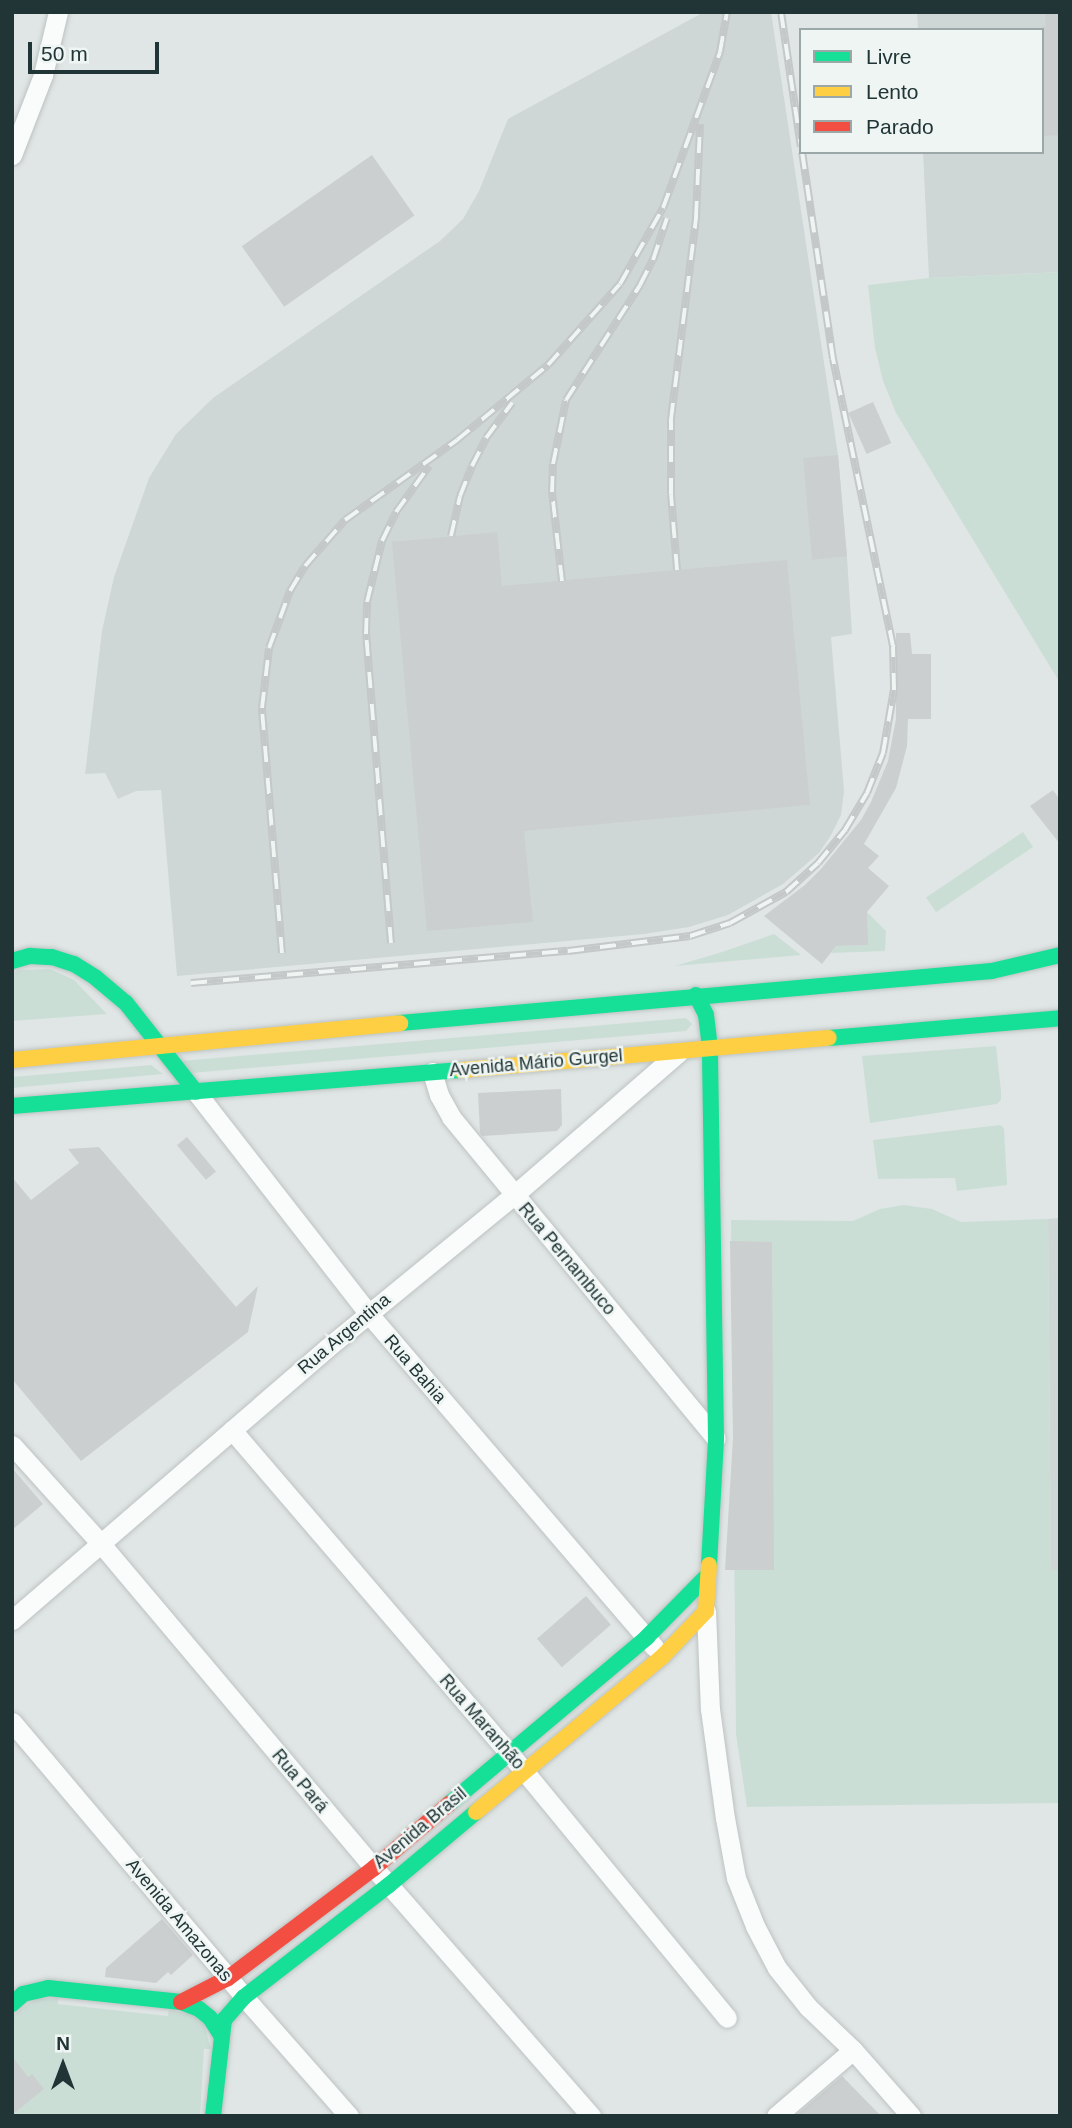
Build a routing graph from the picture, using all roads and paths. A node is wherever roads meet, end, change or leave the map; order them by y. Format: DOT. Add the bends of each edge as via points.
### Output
graph roads {
  1 [pos="58,12"];
  2 [pos="12,155"];
  3 [pos="1060,942"];
  4 [pos="1060,955"];
  5 [pos="12,961"];
  6 [pos="992,971"];
  7 [pos="966,973"];
  8 [pos="1031,978"];
  9 [pos="696,995"];
  10 [pos="1060,1003"];
  11 [pos="1060,1017"];
  12 [pos="1010,1022"];
  13 [pos="160,1045"];
  14 [pos="709,1048"];
  15 [pos="679,1052"];
  16 [pos="12,1060"];
  17 [pos="432,1072"];
  18 [pos="196,1092"];
  19 [pos="12,1106"];
  20 [pos="514,1195"];
  21 [pos="368,1314"];
  22 [pos="232,1430"];
  23 [pos="716,1438"];
  24 [pos="12,1445"];
  25 [pos="102,1545"];
  26 [pos="706,1577"];
  27 [pos="706,1611"];
  28 [pos="12,1620"];
  29 [pos="647,1637"];
  30 [pos="662,1657"];
  31 [pos="12,1722"];
  32 [pos="509,1754"];
  33 [pos="524,1772"];
  34 [pos="374,1868"];
  35 [pos="389,1885"];
  36 [pos="228,1978"];
  37 [pos="16,1995"];
  38 [pos="244,1997"];
  39 [pos="181,2002"];
  40 [pos="727,2018"];
  41 [pos="221,2035"];
  42 [pos="853,2050"];
  43 [pos="213,2116"];
  44 [pos="349,2116"];
  45 [pos="591,2116"];
  46 [pos="776,2116"];
  47 [pos="911,2116"];
  1 -- 2 [label="street" via="43,75"];
  3 -- 6 [label="main road"];
  4 -- 6 [label="main road"];
  5 -- 13 [label="main road" via="52,957 74,964 126,1003"];
  6 -- 7 [label="main road"];
  7 -- 8 [label="main road"];
  7 -- 9 [label="main road"];
  9 -- 13 [label="main road"];
  9 -- 14 [label="main road" via="706,1015"];
  10 -- 12 [label="main road"];
  11 -- 12 [label="main road, Avenida Mário Gurgel"];
  12 -- 14 [label="main road, Avenida Mário Gurgel"];
  13 -- 16 [label="main road"];
  13 -- 18 [label="main road"];
  14 -- 15 [label="main road, Avenida Mário Gurgel"];
  14 -- 23 [label="main road"];
  15 -- 17 [label="main road, Avenida Mário Gurgel"];
  15 -- 20 [label="street, Rua Argentina"];
  17 -- 18 [label="main road, Avenida Mário Gurgel"];
  17 -- 20 [label="street, Rua Pernambuco" via="451,1117"];
  18 -- 19 [label="main road, Avenida Mário Gurgel"];
  18 -- 21 [label="street, Rua Bahia"];
  20 -- 21 [label="street, Rua Argentina"];
  20 -- 23 [label="street, Rua Pernambuco"];
  21 -- 22 [label="street, Rua Argentina"];
  21 -- 29 [label="street, Rua Bahia"];
  22 -- 25 [label="street, Rua Argentina"];
  22 -- 32 [label="street, Rua Maranhão"];
  23 -- 26 [label="main road"];
  24 -- 25 [label="street, Rua Pará"];
  25 -- 28 [label="street, Rua Argentina"];
  25 -- 34 [label="street, Rua Pará"];
  26 -- 27 [label="main road"];
  26 -- 29 [label="main road, Avenida Brasil"];
  27 -- 30 [label="main road, Avenida Brasil"];
  27 -- 42 [label="street" via="710,1709 736,1878 777,1968 808,2007"];
  29 -- 30 [label="street"];
  29 -- 32 [label="main road, Avenida Brasil"];
  30 -- 33 [label="main road, Avenida Brasil"];
  31 -- 36 [label="street, Avenida Amazonas"];
  32 -- 33 [label="street, Rua Maranhão"];
  32 -- 34 [label="main road, Avenida Brasil"];
  33 -- 35 [label="main road, Avenida Brasil"];
  33 -- 40 [label="street, Rua Maranhão"];
  34 -- 35 [label="street, Rua Pará"];
  34 -- 36 [label="main road, Avenida Brasil"];
  35 -- 38 [label="main road, Avenida Brasil"];
  35 -- 45 [label="street, Rua Pará"];
  36 -- 38 [label="street, Avenida Amazonas"];
  36 -- 39 [label="main road, Avenida Brasil"];
  37 -- 39 [label="main road" via="48,1988"];
  38 -- 41 [label="main road, Avenida Brasil" via="224,2020"];
  38 -- 44 [label="street, Avenida Amazonas"];
  39 -- 41 [label="main road" via="200,2009"];
  41 -- 43 [label="main road"];
  42 -- 46 [label="street"];
  42 -- 47 [label="street"];
}
